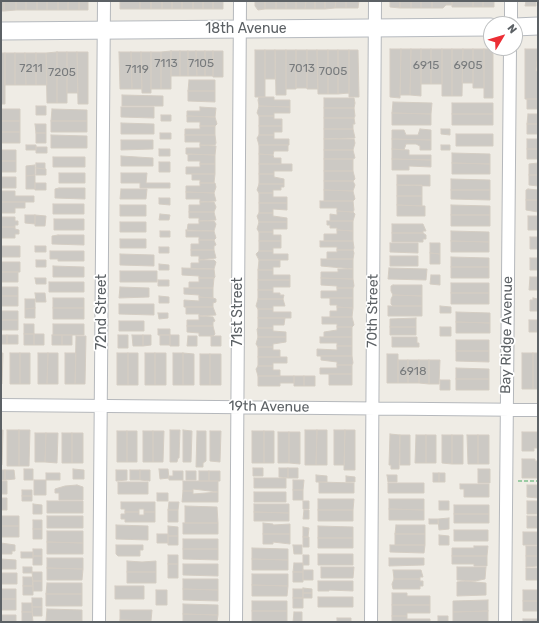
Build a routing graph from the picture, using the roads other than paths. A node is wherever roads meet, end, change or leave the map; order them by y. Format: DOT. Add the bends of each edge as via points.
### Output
graph roads {
  1 [pos="104,1"];
  2 [pos="240,1"];
  3 [pos="375,1"];
  4 [pos="511,1"];
  5 [pos="510,16"];
  6 [pos="523,26"];
  7 [pos="538,26"];
  8 [pos="483,27"];
  9 [pos="240,28"];
  10 [pos="375,28"];
  11 [pos="104,30"];
  12 [pos="1,31"];
  13 [pos="510,56"];
  14 [pos="1,405"];
  15 [pos="238,406"];
  16 [pos="101,407"];
  17 [pos="372,409"];
  18 [pos="507,410"];
  19 [pos="538,410"];
  20 [pos="99,622"];
  21 [pos="236,622"];
  22 [pos="371,622"];
  23 [pos="505,622"];
  1 -- 11 [label="street, 72nd Street"];
  2 -- 9 [label="street, 71st Street"];
  3 -- 10 [label="street, 70th Street"];
  4 -- 5 [label="street"];
  6 -- 7 [label="street"];
  8 -- 10 [label="street, 18th Avenue"];
  9 -- 10 [label="street, 18th Avenue"];
  9 -- 11 [label="street, 18th Avenue"];
  9 -- 15 [label="street, 71st Street"];
  10 -- 17 [label="street, 70th Street"];
  11 -- 12 [label="street, 18th Avenue"];
  11 -- 16 [label="street, 72nd Street"];
  13 -- 18 [label="street, Bay Ridge Avenue"];
  14 -- 16 [label="street, 19th Avenue"];
  15 -- 16 [label="street, 19th Avenue"];
  15 -- 17 [label="street, 19th Avenue"];
  15 -- 21 [label="street, 71st Street"];
  16 -- 20 [label="street, 72nd Street"];
  17 -- 18 [label="street, 19th Avenue"];
  17 -- 22 [label="street, 70th Street"];
  18 -- 19 [label="street, 19th Avenue"];
  18 -- 23 [label="street, Bay Ridge Avenue"];
}
